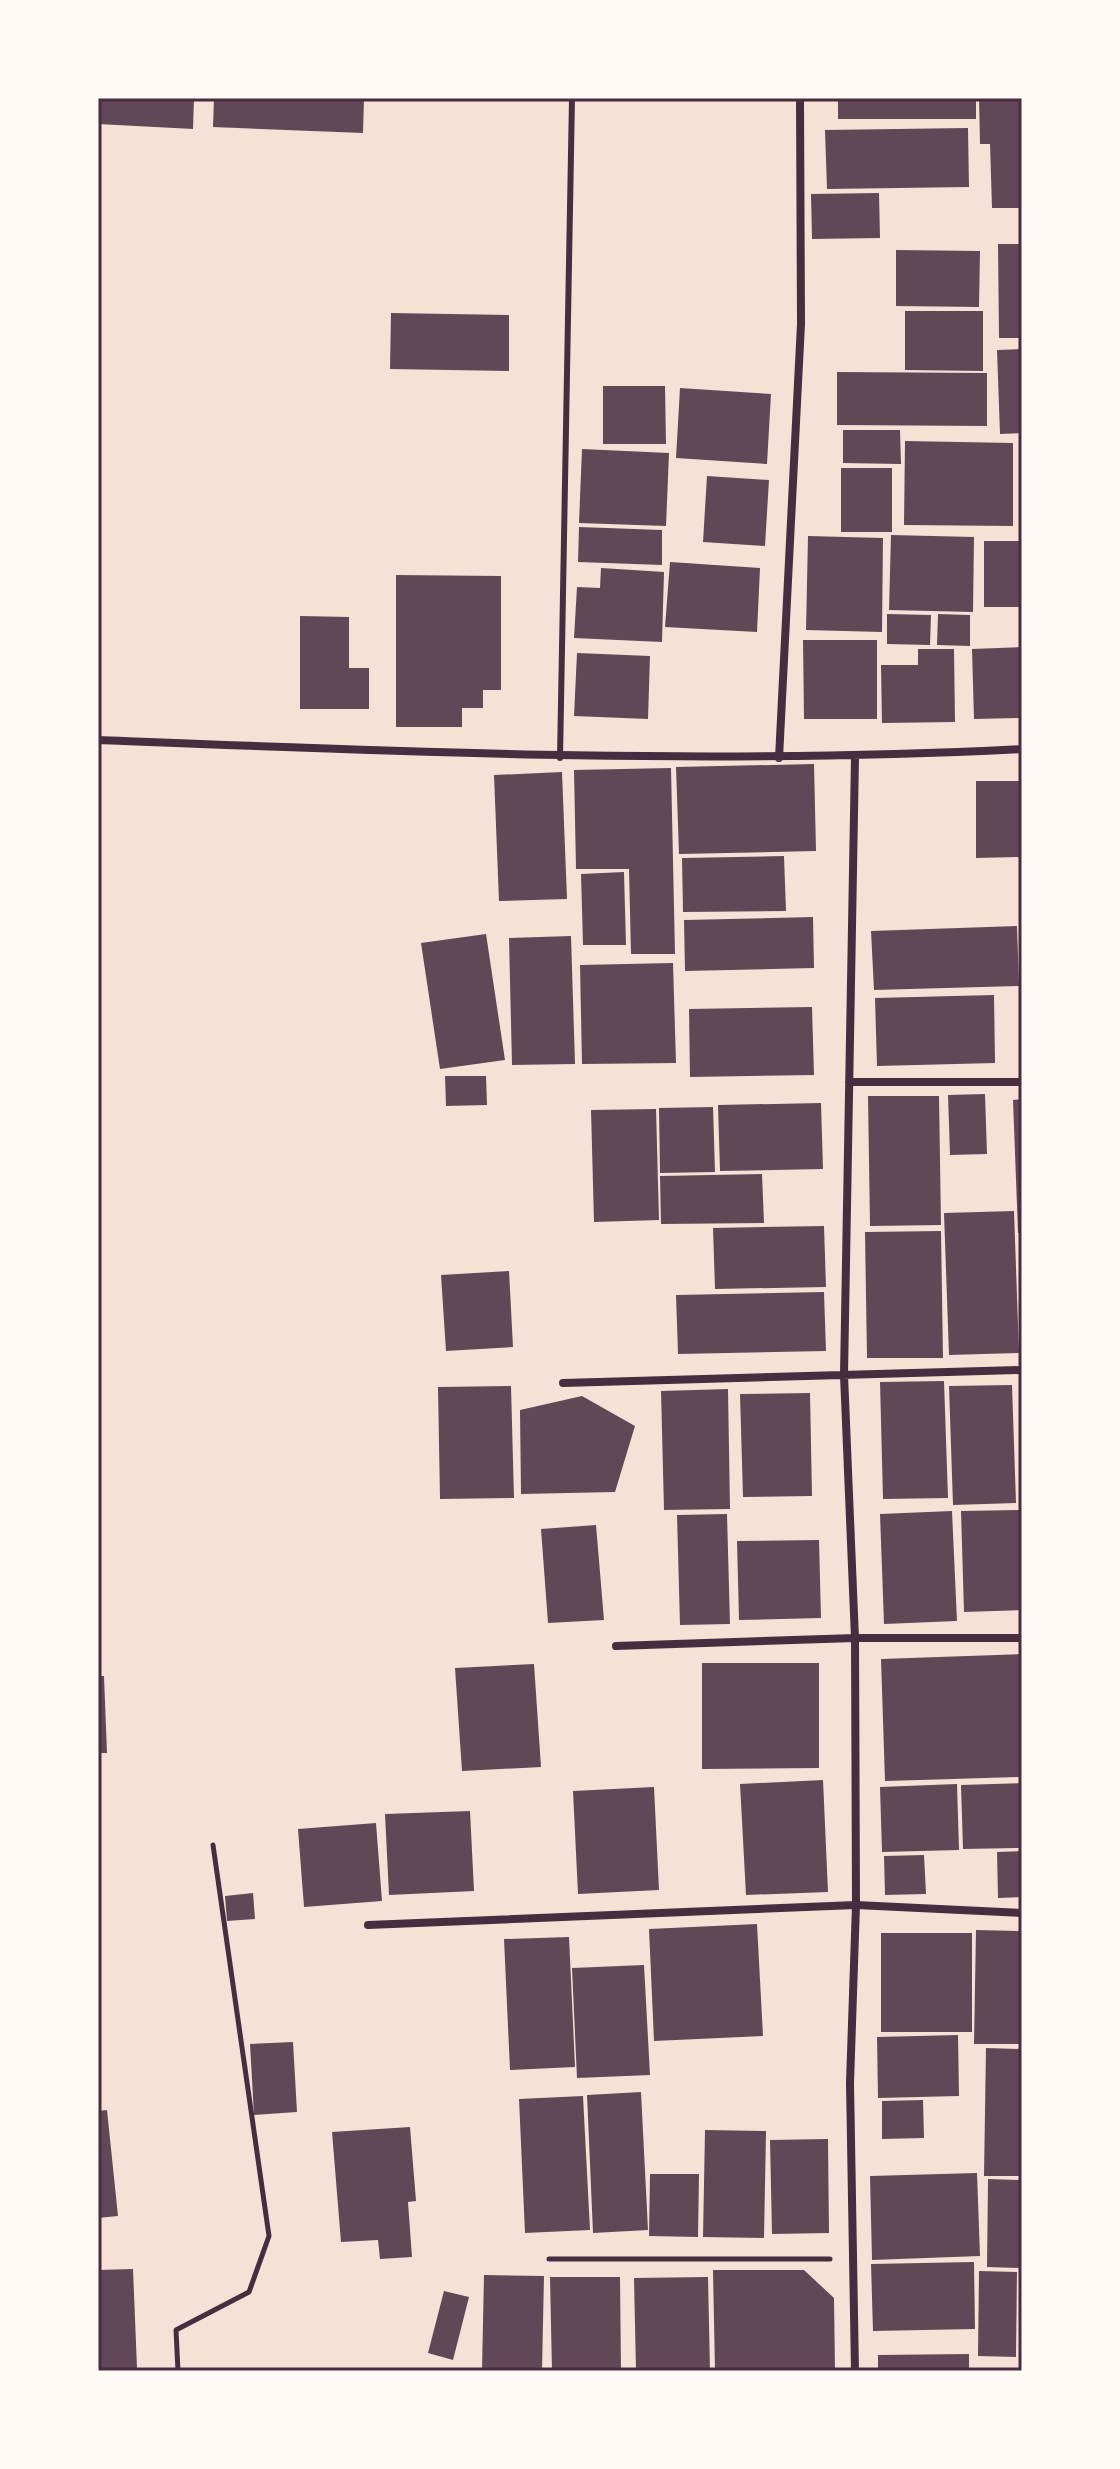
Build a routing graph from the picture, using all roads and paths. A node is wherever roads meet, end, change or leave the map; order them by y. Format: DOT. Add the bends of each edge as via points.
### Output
graph roads {
  1 [pos="572,98"];
  2 [pos="800,98"];
  3 [pos="98,740"];
  4 [pos="1022,749"];
  5 [pos="560,758"];
  6 [pos="779,758"];
  7 [pos="855,758"];
  8 [pos="849,1082"];
  9 [pos="1022,1082"];
  10 [pos="1022,1370"];
  11 [pos="844,1375"];
  12 [pos="563,1383"];
  13 [pos="855,1638"];
  14 [pos="1022,1638"];
  15 [pos="616,1646"];
  16 [pos="213,1845"];
  17 [pos="856,1905"];
  18 [pos="1022,1913"];
  19 [pos="368,1925"];
  20 [pos="549,2259"];
  21 [pos="855,2259"];
  22 [pos="178,2371"];
  23 [pos="855,2371"];
  1 -- 5 [label="lane"];
  2 -- 6 [label="street" via="801,324"];
  3 -- 5 [label="street"];
  4 -- 7 [label="street"];
  5 -- 6 [label="street"];
  6 -- 7 [label="street"];
  7 -- 8 [label="street"];
  8 -- 9 [label="street"];
  8 -- 11 [label="street"];
  10 -- 11 [label="street"];
  11 -- 12 [label="street"];
  11 -- 13 [label="street"];
  13 -- 14 [label="street"];
  13 -- 15 [label="street"];
  13 -- 17 [label="street"];
  16 -- 22 [label="path" via="269,2236 249,2292 176,2330"];
  17 -- 18 [label="street"];
  17 -- 19 [label="street"];
  17 -- 21 [label="street" via="850,2083"];
  20 -- 21 [label="path"];
  21 -- 23 [label="street"];
}
